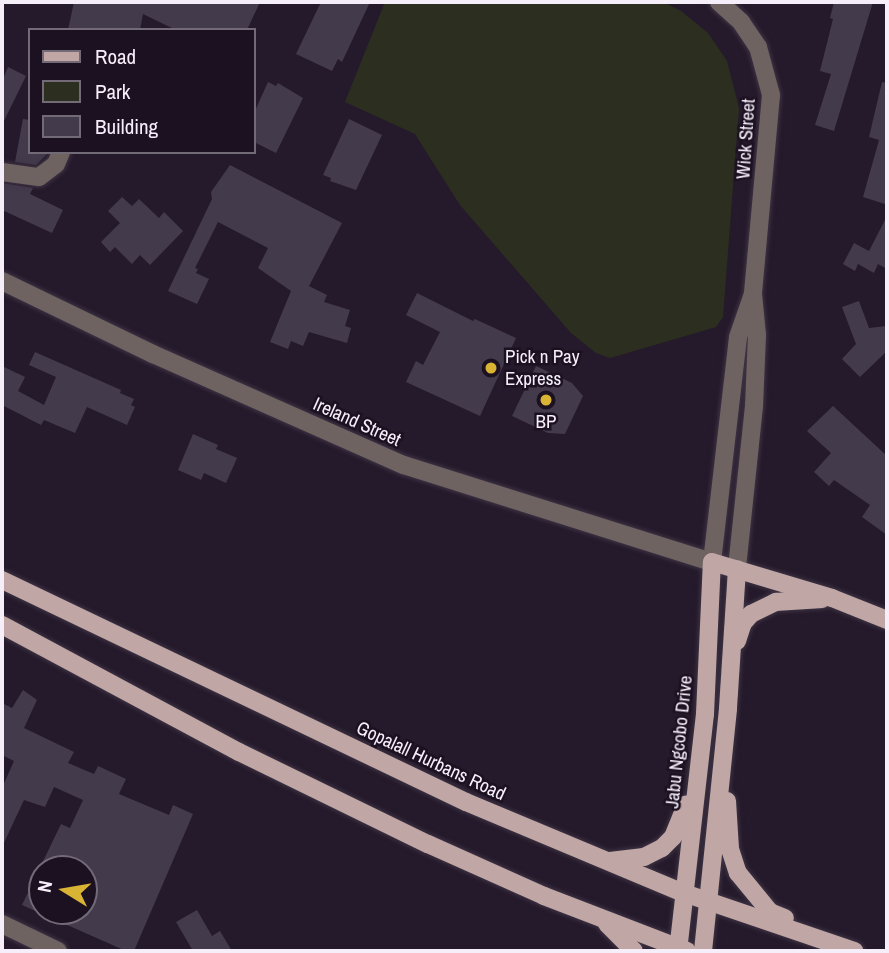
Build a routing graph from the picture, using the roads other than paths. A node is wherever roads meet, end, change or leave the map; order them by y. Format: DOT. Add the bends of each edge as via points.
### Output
graph roads {
  1 [pos="719,2"];
  2 [pos="60,154"];
  3 [pos="2,172"];
  4 [pos="2,281"];
  5 [pos="753,294"];
  6 [pos="712,562"];
  7 [pos="737,569"];
  8 [pos="2,580"];
  9 [pos="832,598"];
  10 [pos="887,620"];
  11 [pos="2,625"];
  12 [pos="730,665"];
  13 [pos="723,752"];
  14 [pos="698,767"];
  15 [pos="607,861"];
  16 [pos="684,893"];
  17 [pos="708,901"];
  18 [pos="598,916"];
  19 [pos="2,924"];
  20 [pos="681,950"];
  21 [pos="58,951"];
  22 [pos="634,951"];
  23 [pos="703,951"];
  24 [pos="857,951"];
  1 -- 5 [label="street, Wick Street" via="741,22 758,47 771,95"];
  2 -- 3 [label="street" via="56,164 39,177"];
  4 -- 6 [label="street, Ireland Street" via="404,466"];
  5 -- 6 [label="street, Wick Street" via="738,337"];
  5 -- 7 [label="street, Wick Street" via="757,335 754,406"];
  6 -- 7 [label="main road"];
  6 -- 14 [label="main road, Jabu Ngcobo Drive"];
  7 -- 9 [label="main road"];
  7 -- 12 [label="main road"];
  8 -- 15 [label="main road, Gopalall Hurbans Road" via="466,802"];
  9 -- 10 [label="main road"];
  9 -- 12 [label="main road" via="776,602 751,614 743,623"];
  11 -- 18 [label="main road" via="239,752 428,844"];
  12 -- 13 [label="main road"];
  13 -- 17 [label="main road"];
  13 -- 24 [label="main road" via="730,849 738,873 770,912"];
  14 -- 15 [label="main road" via="680,825 669,842 644,857"];
  14 -- 16 [label="main road, Jabu Ngcobo Drive"];
  15 -- 16 [label="main road, Gopalall Hurbans Road"];
  16 -- 17 [label="main road, Gopalall Hurbans Road"];
  16 -- 20 [label="main road, Jabu Ngcobo Drive"];
  17 -- 23 [label="main road"];
  17 -- 24 [label="main road, Gopalall Hurbans Road"];
  18 -- 20 [label="main road"];
  18 -- 22 [label="main road"];
  19 -- 21 [label="street"];
}
